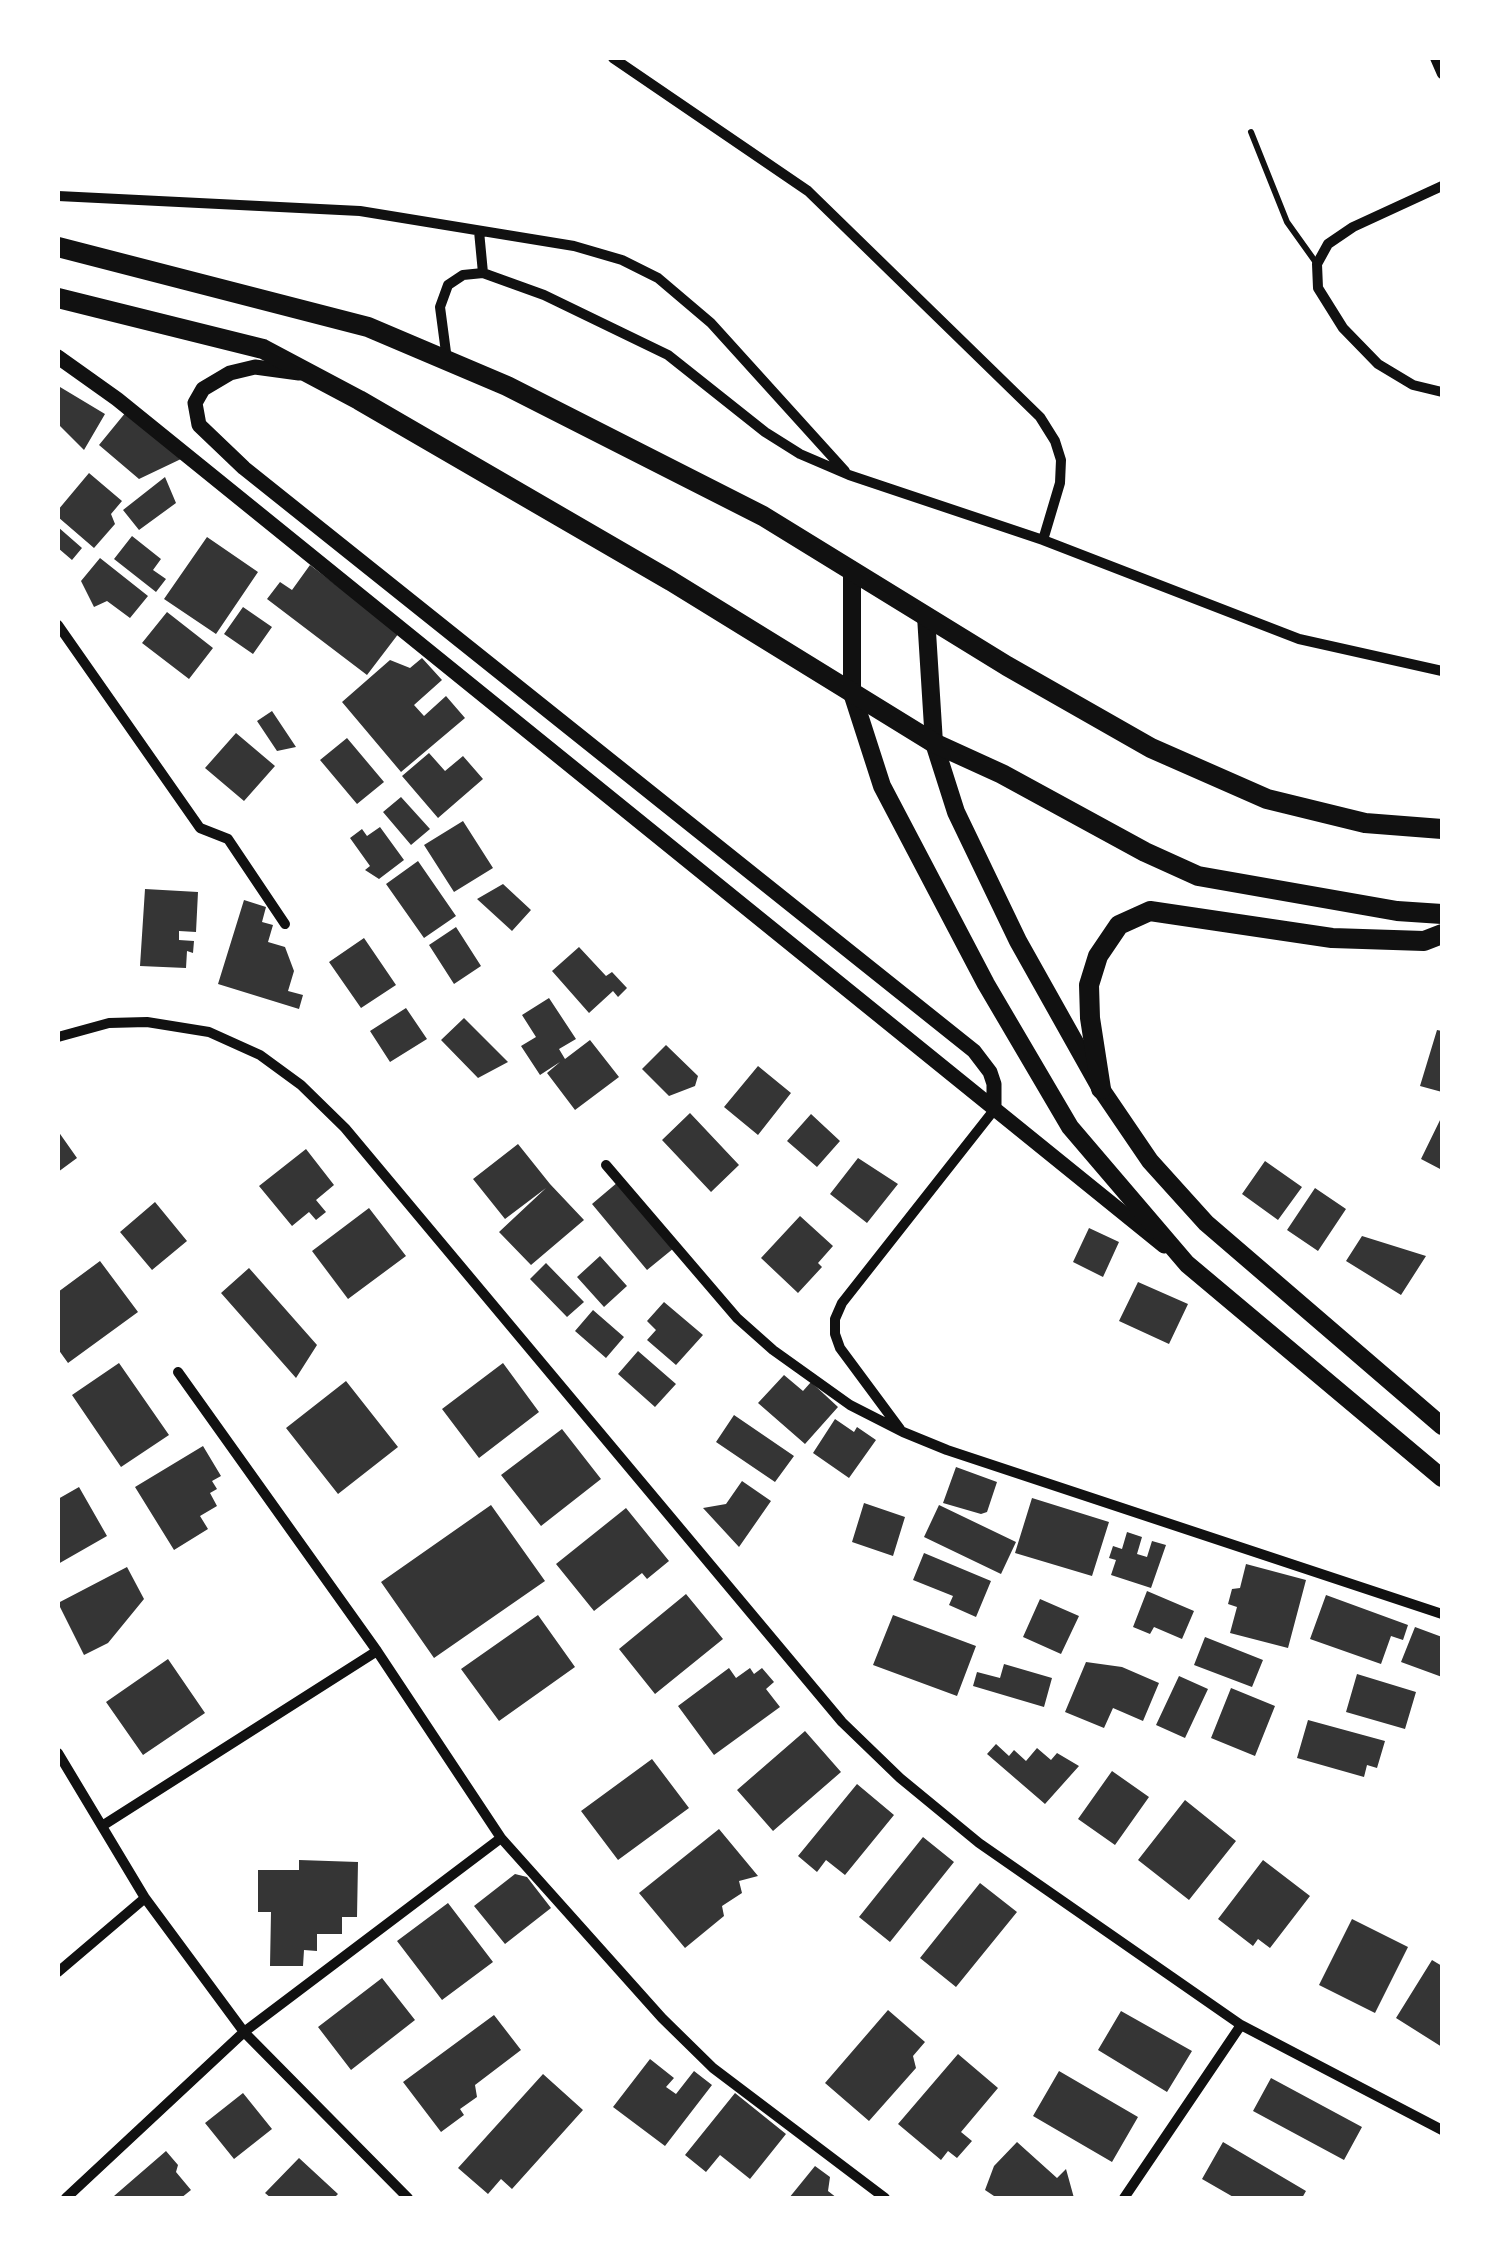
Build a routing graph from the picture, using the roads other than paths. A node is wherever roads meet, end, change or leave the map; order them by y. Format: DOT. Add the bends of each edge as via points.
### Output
graph roads {
  1 [pos="613,58"];
  2 [pos="1435,58"];
  3 [pos="1442,74"];
  4 [pos="1251,132"];
  5 [pos="1442,186"];
  6 [pos="58,196"];
  7 [pos="479,230"];
  8 [pos="58,247"];
  9 [pos="1317,264"];
  10 [pos="483,273"];
  11 [pos="58,298"];
  12 [pos="58,357"];
  13 [pos="447,361"];
  14 [pos="308,374"];
  15 [pos="1442,392"];
  16 [pos="850,475"];
  17 [pos="1044,540"];
  18 [pos="852,570"];
  19 [pos="926,616"];
  20 [pos="58,625"];
  21 [pos="69,640"];
  22 [pos="58,648"];
  23 [pos="1442,671"];
  24 [pos="852,693"];
  25 [pos="934,743"];
  26 [pos="1442,829"];
  27 [pos="1442,914"];
  28 [pos="285,924"];
  29 [pos="1442,934"];
  30 [pos="58,1037"];
  31 [pos="1101,1088"];
  32 [pos="994,1110"];
  33 [pos="606,1165"];
  34 [pos="1187,1264"];
  35 [pos="178,1372"];
  36 [pos="1442,1426"];
  37 [pos="902,1432"];
  38 [pos="1442,1478"];
  39 [pos="1442,1614"];
  40 [pos="377,1652"];
  41 [pos="58,1753"];
  42 [pos="102,1826"];
  43 [pos="502,1838"];
  44 [pos="145,1898"];
  45 [pos="58,1972"];
  46 [pos="1241,2025"];
  47 [pos="244,2032"];
  48 [pos="1442,2130"];
  49 [pos="66,2198"];
  50 [pos="408,2198"];
  51 [pos="885,2198"];
  52 [pos="1124,2198"];
  1 -- 17 [label="street" via="808,190 1040,417 1061,460"];
  2 -- 3 [label="street"];
  4 -- 9 [label="lane" via="1288,222"];
  5 -- 9 [label="street" via="1353,227 1328,244"];
  6 -- 7 [label="street" via="360,210"];
  7 -- 10 [label="street"];
  7 -- 16 [label="street" via="574,246 658,278 750,363"];
  8 -- 13 [label="main road" via="368,328"];
  9 -- 15 [label="street" via="1318,288 1343,328 1378,364 1413,385"];
  10 -- 13 [label="street" via="448,285 440,307"];
  10 -- 16 [label="street" via="668,355 765,432"];
  11 -- 14 [label="main road" via="263,349"];
  12 -- 32 [label="street"];
  13 -- 18 [label="main road" via="763,516"];
  14 -- 24 [label="main road"];
  14 -- 32 [label="street" via="254,368 230,373 203,389 195,403 200,425 244,468 974,1051 990,1072"];
  16 -- 17 [label="street"];
  17 -- 23 [label="street" via="1299,639"];
  18 -- 19 [label="main road"];
  18 -- 24 [label="main road"];
  19 -- 25 [label="main road"];
  19 -- 26 [label="main road" via="1151,748 1267,800 1366,822"];
  20 -- 21 [label="street"];
  21 -- 22 [label="street"];
  21 -- 28 [label="street" via="200,828 228,839"];
  24 -- 25 [label="main road"];
  24 -- 34 [label="main road" via="905,835 1070,1127"];
  25 -- 27 [label="main road" via="1198,876"];
  25 -- 31 [label="main road" via="982,871"];
  29 -- 31 [label="main road" via="1424,941 1332,938 1150,911 1119,925 1098,956 1090,985"];
  30 -- 46 [label="street" via="109,1023 209,1032 300,1085 357,1143 842,1722 980,1843"];
  31 -- 36 [label="main road" via="1150,1161 1206,1223"];
  32 -- 34 [label="street"];
  32 -- 37 [label="street" via="842,1302 836,1319 840,1348"];
  33 -- 37 [label="street" via="737,1318 850,1405"];
  34 -- 38 [label="main road"];
  35 -- 40 [label="street"];
  37 -- 39 [label="street"];
  40 -- 42 [label="street"];
  40 -- 43 [label="street"];
  41 -- 42 [label="street"];
  42 -- 44 [label="street"];
  43 -- 47 [label="street"];
  43 -- 51 [label="street" via="714,2068"];
  44 -- 45 [label="street"];
  44 -- 47 [label="street"];
  46 -- 48 [label="street"];
  46 -- 52 [label="street"];
  47 -- 49 [label="street"];
  47 -- 50 [label="street"];
}
